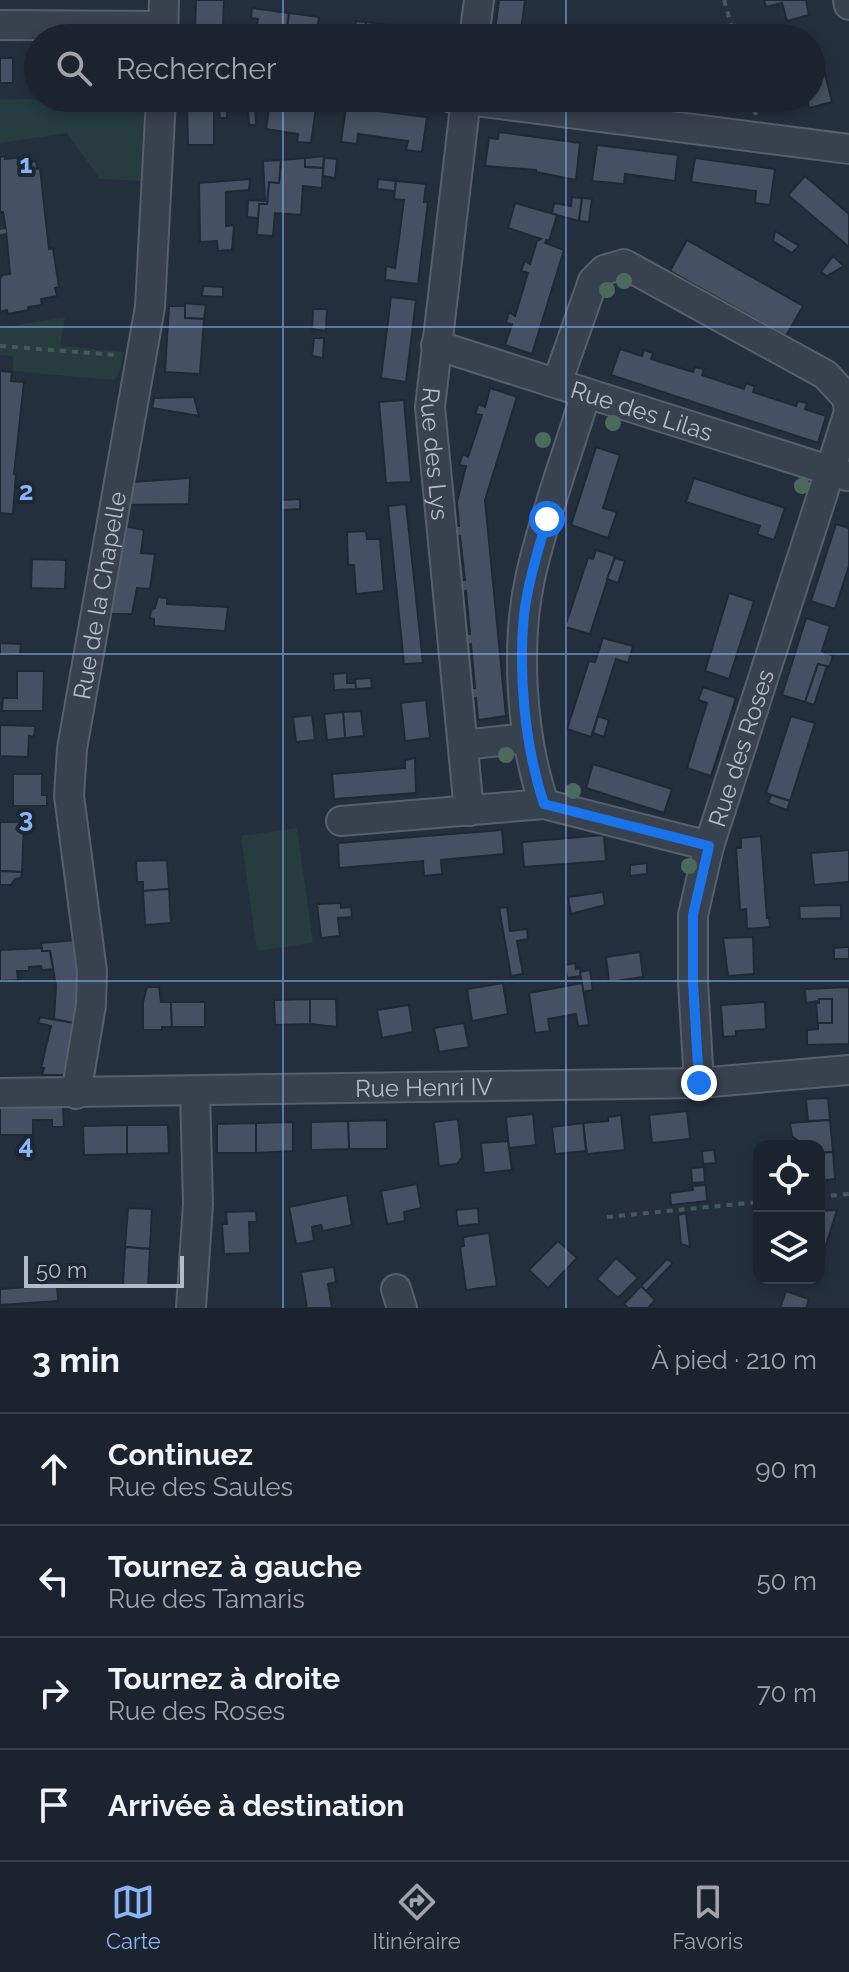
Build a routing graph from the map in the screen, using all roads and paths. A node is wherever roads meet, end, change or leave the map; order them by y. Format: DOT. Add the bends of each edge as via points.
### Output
graph roads {
  1 [pos="479,0"];
  2 [pos="724,0"];
  3 [pos="163,21"];
  4 [pos="24,24"];
  5 [pos="41,24"];
  6 [pos="476,24"];
  7 [pos="731,24"];
  8 [pos="0,25"];
  9 [pos="160,112"];
  10 [pos="460,112"];
  11 [pos="562,112"];
  12 [pos="849,149"];
  13 [pos="436,345"];
  14 [pos="0,346"];
  15 [pos="141,357"];
  16 [pos="557,383"];
  17 [pos="586,393"];
  18 [pos="849,412"];
  19 [pos="840,473"];
  20 [pos="528,738"];
  21 [pos="463,745"];
  22 [pos="544,804"];
  23 [pos="469,811"];
  24 [pos="341,821"];
  25 [pos="709,846"];
  26 [pos="849,1070"];
  27 [pos="699,1083"];
  28 [pos="195,1091"];
  29 [pos="0,1093"];
  30 [pos="76,1094"];
  31 [pos="849,1194"];
  32 [pos="825,1196"];
  33 [pos="753,1203"];
  34 [pos="607,1217"];
  35 [pos="191,1308"];
  1 -- 6 [label="street"];
  2 -- 7 [label="path"];
  3 -- 5 [label="street"];
  4 -- 8 [label="street"];
  9 -- 15 [label="street, Rue de la Chapelle" via="150,307"];
  10 -- 13 [label="street, Rue des Lys"];
  11 -- 12 [label="street"];
  13 -- 16 [label="street, Rue des Lilas"];
  13 -- 21 [label="street, Rue des Lys" via="430,407"];
  14 -- 15 [label="path"];
  15 -- 30 [label="street, Rue de la Chapelle" via="72,749 69,796 92,971"];
  16 -- 17 [label="street, Rue des Lilas"];
  16 -- 18 [label="street" via="593,281 604,270 624,264 826,375 847,398"];
  17 -- 19 [label="street, Rue des Lilas"];
  17 -- 20 [label="street" via="531,575 524,616"];
  18 -- 19 [label="street, Rue des Roses"];
  19 -- 25 [label="street, Rue des Roses"];
  20 -- 21 [label="street"];
  20 -- 22 [label="street"];
  21 -- 23 [label="street, Rue des Lys"];
  22 -- 23 [label="street"];
  22 -- 25 [label="street"];
  23 -- 24 [label="street"];
  25 -- 27 [label="street, Rue des Roses" via="693,915"];
  26 -- 27 [label="street, Rue Henri IV"];
  27 -- 28 [label="street, Rue Henri IV"];
  28 -- 30 [label="street, Rue Henri IV"];
  28 -- 35 [label="street" via="198,1204"];
  29 -- 30 [label="street, Rue Henri IV"];
  31 -- 32 [label="path"];
  33 -- 34 [label="path"];
}
